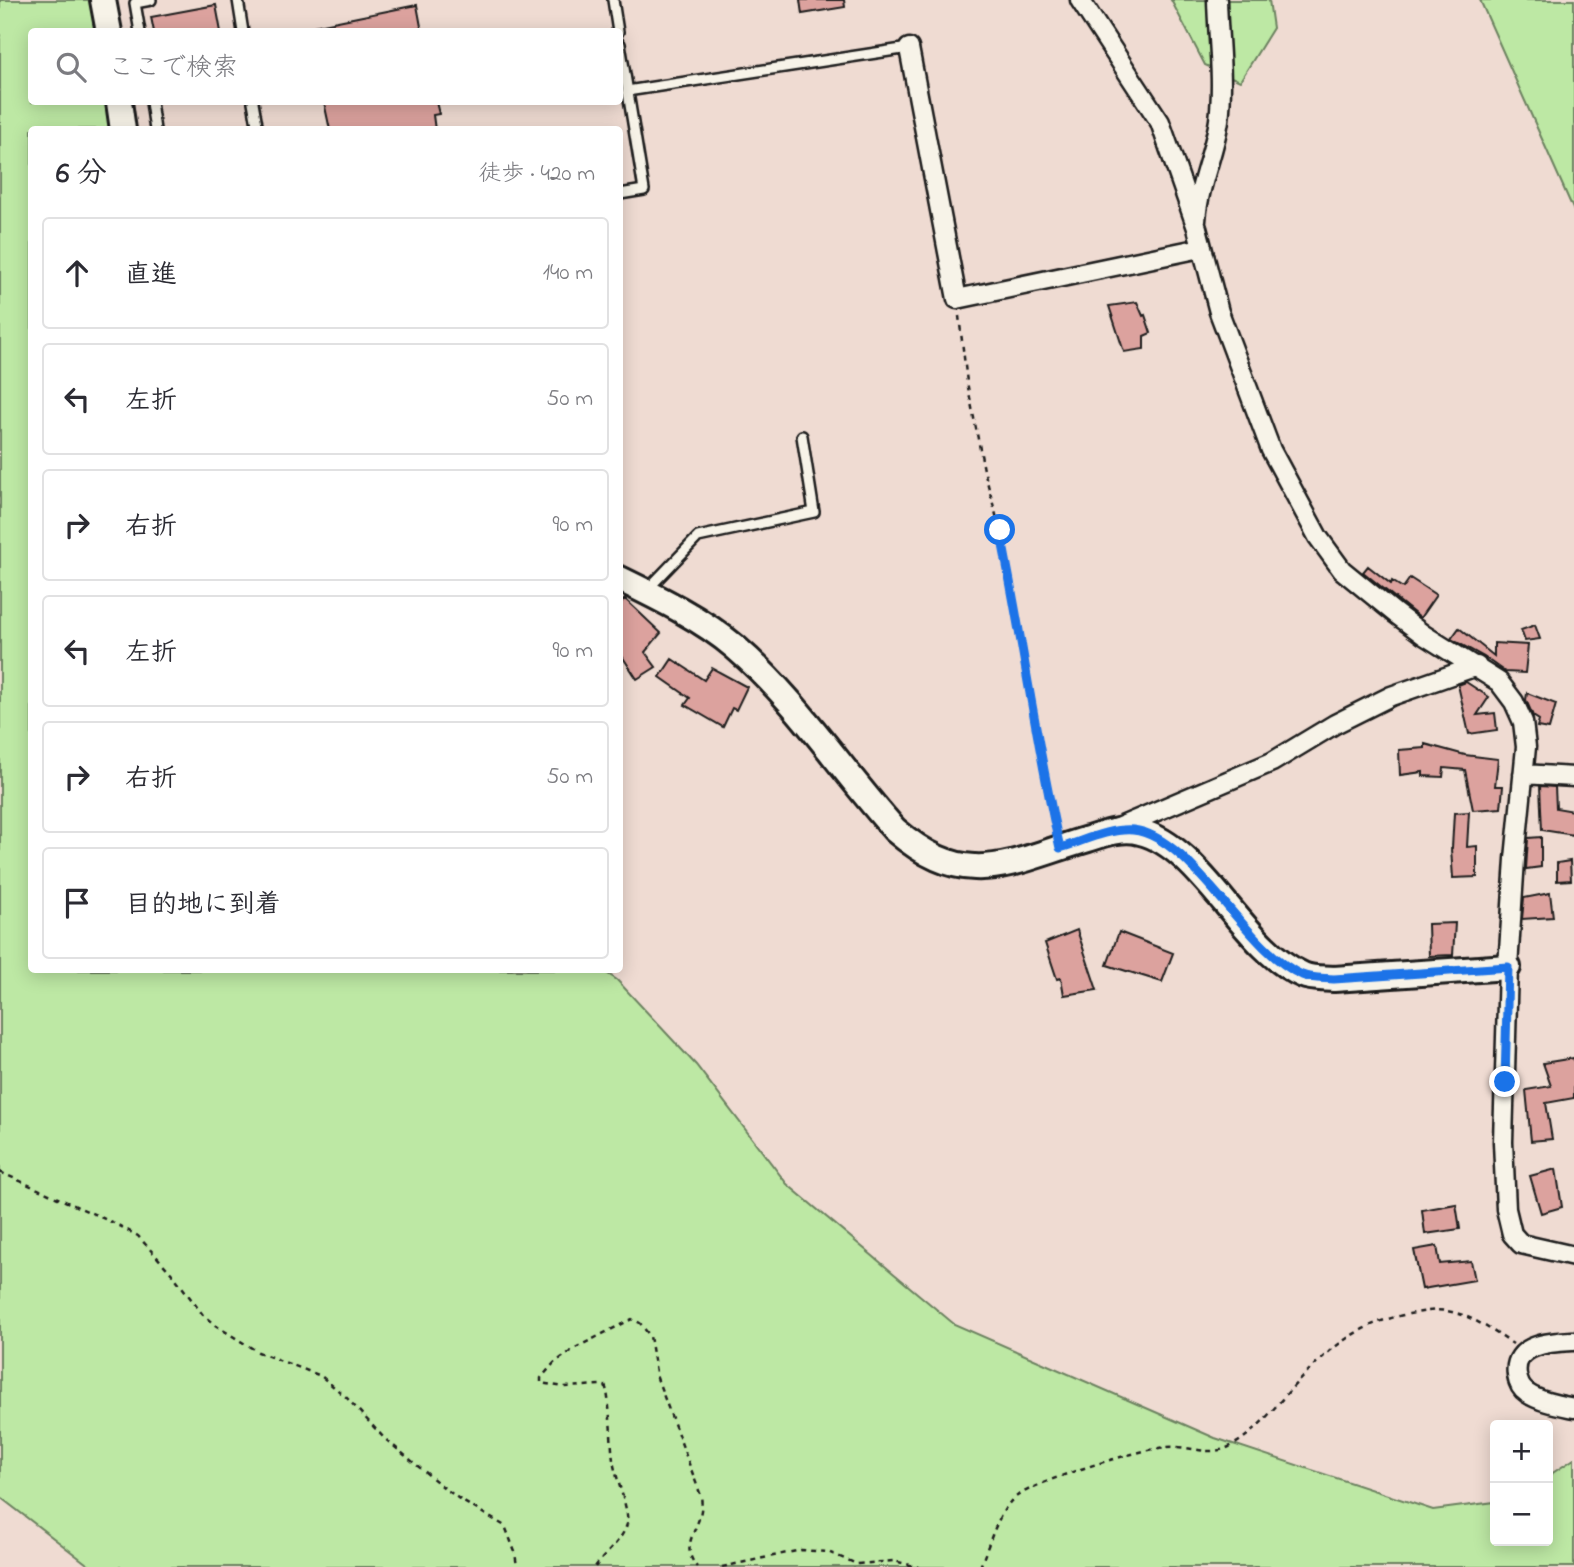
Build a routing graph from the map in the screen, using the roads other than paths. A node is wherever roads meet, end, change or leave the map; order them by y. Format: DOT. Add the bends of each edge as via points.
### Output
graph roads {
  1 [pos="103,0"];
  2 [pos="151,0"];
  3 [pos="238,0"];
  4 [pos="613,0"];
  5 [pos="1080,0"];
  6 [pos="1217,0"];
  7 [pos="108,28"];
  8 [pos="139,28"];
  9 [pos="242,28"];
  10 [pos="617,28"];
  11 [pos="909,48"];
  12 [pos="623,64"];
  13 [pos="627,91"];
  14 [pos="120,105"];
  15 [pos="151,105"];
  16 [pos="254,105"];
  17 [pos="123,126"];
  18 [pos="154,126"];
  19 [pos="257,126"];
  20 [pos="623,194"];
  21 [pos="1196,228"];
  22 [pos="1201,248"];
  23 [pos="802,436"];
  24 [pos="623,581"];
  25 [pos="645,592"];
  26 [pos="1477,666"];
  27 [pos="1523,774"];
  28 [pos="1574,777"];
  29 [pos="1090,839"];
  30 [pos="1508,967"];
  31 [pos="1574,1256"];
  32 [pos="1574,1340"];
  33 [pos="1574,1408"];
  1 -- 7 [label="street"];
  2 -- 8 [label="lane" via="135,3"];
  3 -- 9 [label="lane"];
  4 -- 10 [label="lane"];
  5 -- 21 [label="street" via="1160,122"];
  6 -- 21 [label="street" via="1221,98"];
  11 -- 13 [label="lane"];
  11 -- 22 [label="street" via="957,299"];
  12 -- 13 [label="lane"];
  13 -- 20 [label="lane" via="644,190"];
  14 -- 17 [label="street"];
  15 -- 18 [label="lane"];
  16 -- 19 [label="lane"];
  21 -- 22 [label="street"];
  22 -- 26 [label="street" via="1219,312 1270,450 1333,560 1424,635"];
  23 -- 25 [label="lane" via="814,512 698,537"];
  24 -- 25 [label="street"];
  25 -- 29 [label="street" via="710,628 755,665 787,697 881,814 911,844 934,858 979,869"];
  26 -- 27 [label="street" via="1499,682 1514,702 1527,738"];
  26 -- 29 [label="street" via="1391,696 1272,762"];
  27 -- 28 [label="street"];
  27 -- 30 [label="street"];
  29 -- 30 [label="street" via="1132,830 1163,842 1193,867 1264,945 1289,967 1310,977"];
  30 -- 31 [label="street" via="1503,1142 1508,1221 1521,1244"];
  32 -- 33 [label="street" via="1541,1344 1525,1352 1516,1370 1522,1389 1536,1398"];
}
